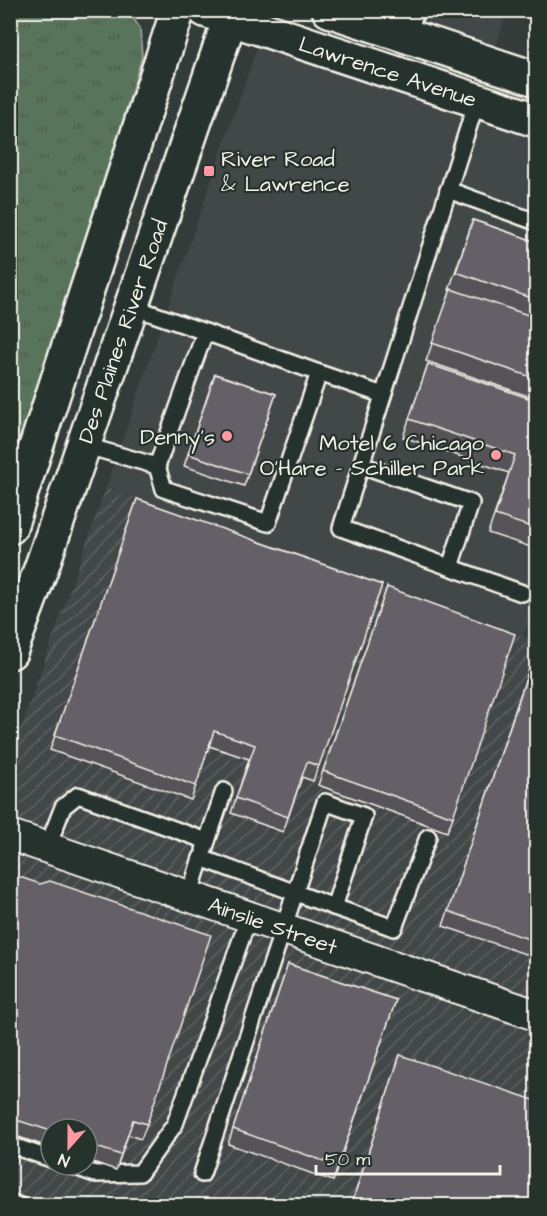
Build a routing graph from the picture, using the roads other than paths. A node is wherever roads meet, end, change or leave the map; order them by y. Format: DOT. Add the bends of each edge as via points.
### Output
graph roads {
  1 [pos="178,10"];
  2 [pos="331,11"];
  3 [pos="222,13"];
  4 [pos="412,23"];
  5 [pos="537,79"];
  6 [pos="477,100"];
  7 [pos="537,120"];
  8 [pos="448,190"];
  9 [pos="537,222"];
  10 [pos="130,306"];
  11 [pos="205,332"];
  12 [pos="319,373"];
  13 [pos="383,395"];
  14 [pos="83,445"];
  15 [pos="361,465"];
  16 [pos="157,466"];
  17 [pos="10,526"];
  18 [pos="450,567"];
  19 [pos="522,593"];
  20 [pos="10,652"];
  21 [pos="224,791"];
  22 [pos="11,835"];
  23 [pos="428,837"];
  24 [pos="207,841"];
  25 [pos="47,848"];
  26 [pos="201,858"];
  27 [pos="295,894"];
  28 [pos="189,896"];
  29 [pos="334,907"];
  30 [pos="249,917"];
  31 [pos="284,929"];
  32 [pos="537,1015"];
  33 [pos="10,1145"];
  34 [pos="39,1155"];
  35 [pos="99,1173"];
  36 [pos="202,1174"];
  37 [pos="10,1202"];
  38 [pos="20,1206"];
  1 -- 17 [label="main road, Des Plaines River Road"];
  2 -- 4 [label="main road, Lawrence Avenue"];
  3 -- 6 [label="main road, Lawrence Avenue"];
  3 -- 10 [label="main road, Des Plaines River Road"];
  4 -- 5 [label="main road, Lawrence Avenue"];
  6 -- 7 [label="main road, Lawrence Avenue"];
  6 -- 8 [label="lane"];
  8 -- 9 [label="lane"];
  8 -- 13 [label="lane"];
  10 -- 11 [label="lane"];
  10 -- 14 [label="main road, Des Plaines River Road"];
  11 -- 12 [label="lane"];
  11 -- 16 [label="lane"];
  12 -- 13 [label="lane"];
  12 -- 16 [label="lane" via="268,523 164,489"];
  13 -- 15 [label="lane"];
  14 -- 16 [label="lane"];
  14 -- 20 [label="main road, Des Plaines River Road"];
  15 -- 18 [label="lane" via="341,528"];
  15 -- 18 [label="lane" via="471,502"];
  18 -- 19 [label="lane"];
  21 -- 24 [label="lane"];
  22 -- 25 [label="street, Ainslie Street"];
  23 -- 29 [label="lane" via="394,928"];
  24 -- 25 [label="lane" via="78,795 63,807"];
  24 -- 26 [label="lane"];
  25 -- 28 [label="street, Ainslie Street"];
  26 -- 27 [label="lane"];
  26 -- 28 [label="lane"];
  27 -- 29 [label="lane"];
  27 -- 29 [label="lane" via="325,802 364,816"];
  27 -- 31 [label="lane"];
  28 -- 30 [label="street, Ainslie Street"];
  30 -- 31 [label="street, Ainslie Street"];
  30 -- 35 [label="lane" via="176,1124 140,1173"];
  31 -- 32 [label="street, Ainslie Street"];
  31 -- 36 [label="lane"];
  33 -- 34 [label="lane"];
  37 -- 38 [label="lane"];
}
